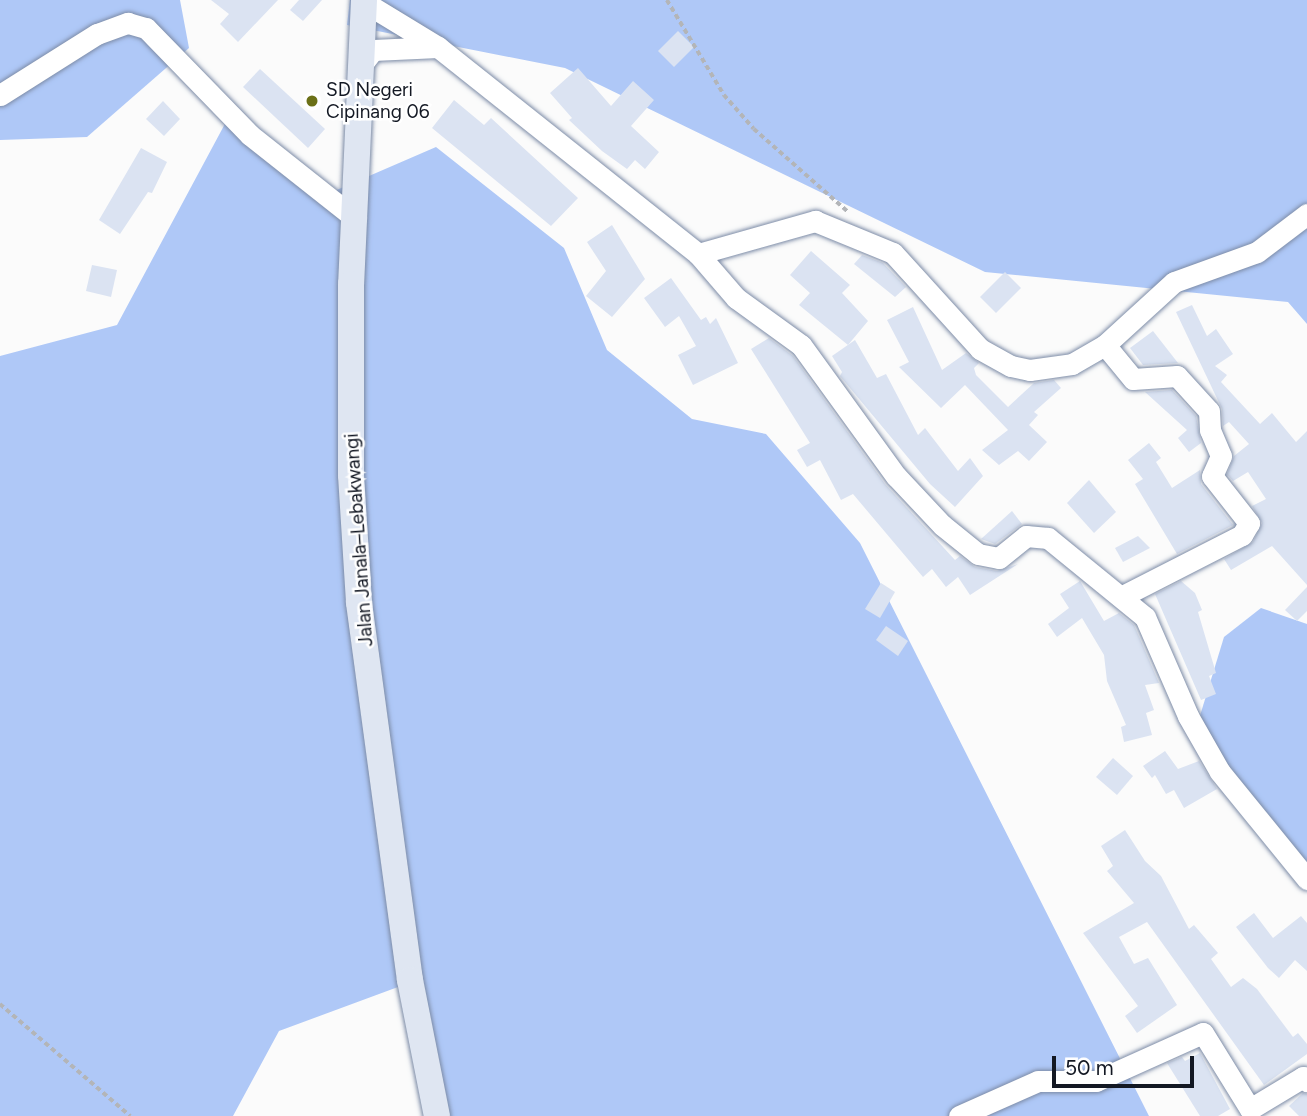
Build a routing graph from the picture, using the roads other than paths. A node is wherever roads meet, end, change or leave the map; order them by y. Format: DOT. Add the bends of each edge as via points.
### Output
graph roads {
  1 [pos="364,1"];
  2 [pos="438,47"];
  3 [pos="359,68"];
  4 [pos="0,95"];
  5 [pos="1307,214"];
  6 [pos="356,219"];
  7 [pos="698,254"];
  8 [pos="1105,345"];
  9 [pos="1121,597"];
  10 [pos="1307,879"];
  11 [pos="1307,1081"];
  12 [pos="437,1116"];
  13 [pos="958,1116"];
  1 -- 2 [label="street"];
  1 -- 3 [label="main road, Jalan Janala–Lebakwangi"];
  2 -- 3 [label="street" via="373,50"];
  2 -- 7 [label="street"];
  3 -- 6 [label="main road, Jalan Janala–Lebakwangi"];
  4 -- 6 [label="street" via="97,34 128,23 146,28 250,135"];
  5 -- 8 [label="street" via="1257,253 1174,282"];
  6 -- 12 [label="main road, Jalan Janala–Lebakwangi" via="351,475 359,603 410,980"];
  7 -- 8 [label="street" via="815,221 893,253 980,349 1011,366 1030,370 1072,364"];
  7 -- 9 [label="street" via="736,298 801,345 896,476 942,525 978,554 999,558 1026,536 1048,538"];
  8 -- 9 [label="street" via="1133,379 1177,376 1209,411 1210,430 1220,456 1212,476 1249,523 1242,535"];
  9 -- 10 [label="street" via="1145,617 1188,716 1220,772"];
  11 -- 13 [label="street" via="1303,1077 1250,1109 1203,1033 1096,1081 1038,1081"];
}
